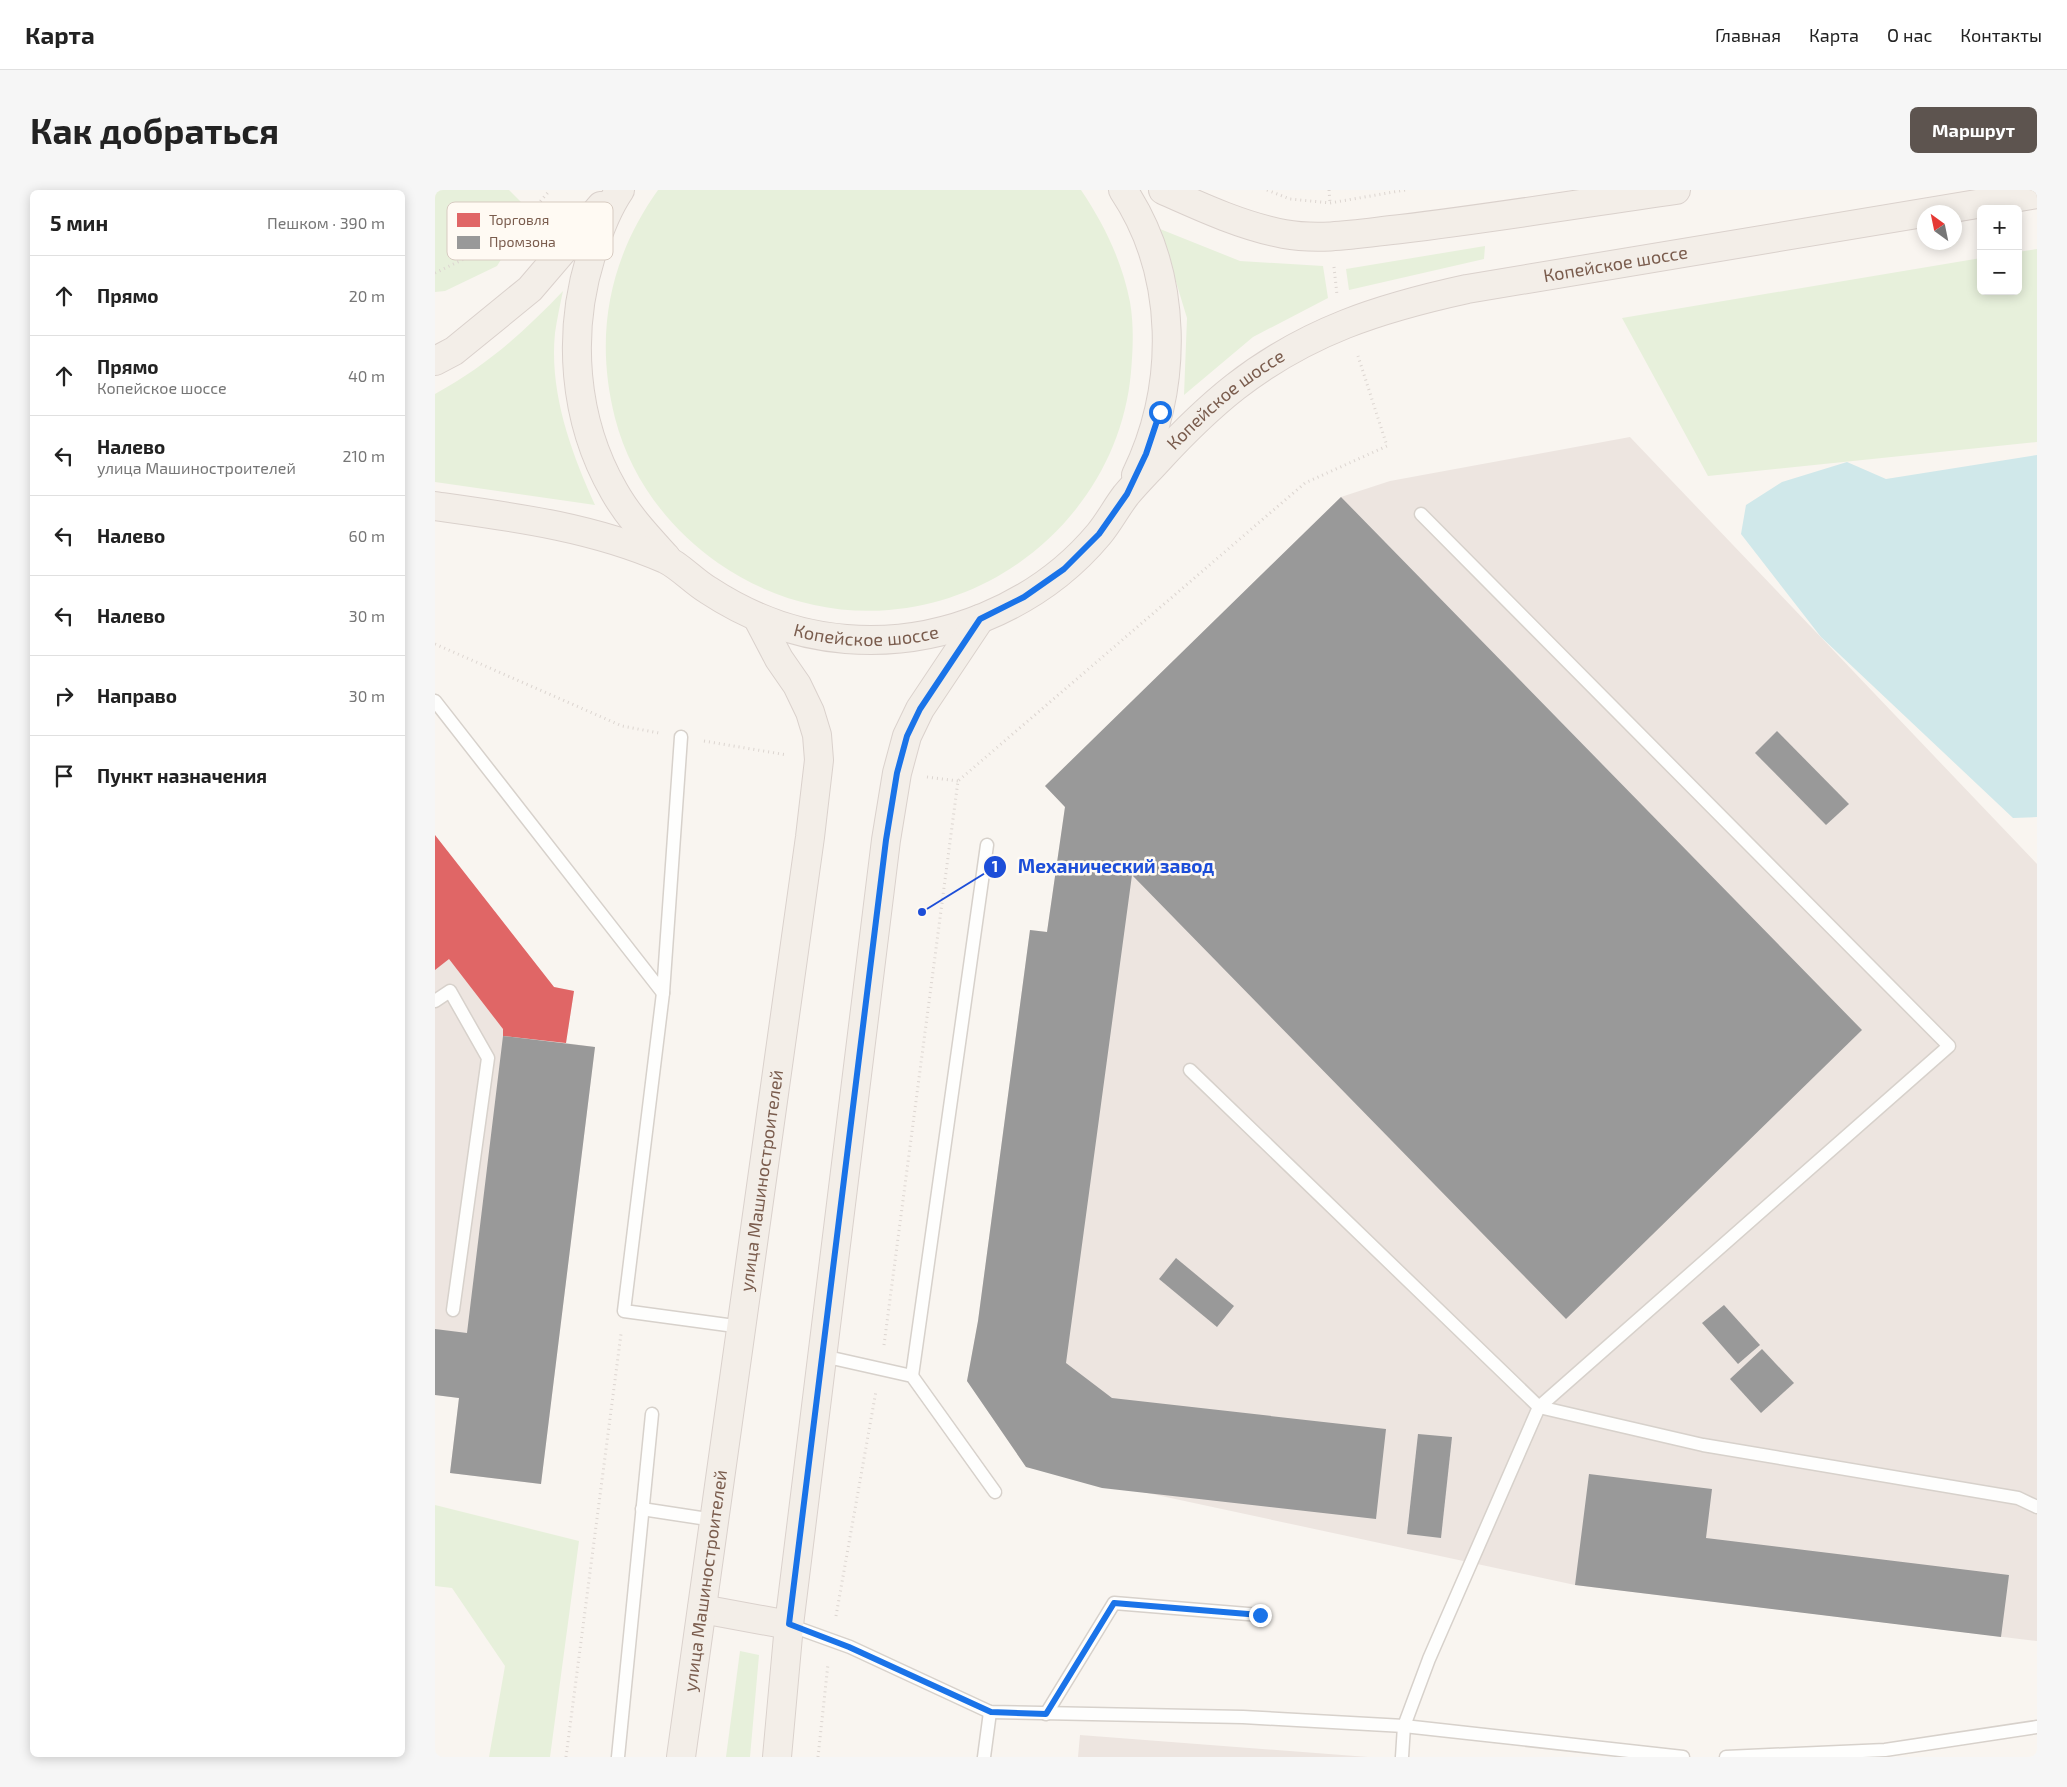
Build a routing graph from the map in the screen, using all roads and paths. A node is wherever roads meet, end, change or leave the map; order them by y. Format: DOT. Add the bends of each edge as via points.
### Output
graph roads {
  1 [pos="550,190"];
  2 [pos="615,190"];
  3 [pos="620,190"];
  4 [pos="1123,190"];
  5 [pos="1163,190"];
  6 [pos="1267,190"];
  7 [pos="1329,190"];
  8 [pos="1405,190"];
  9 [pos="1676,190"];
  10 [pos="2037,194"];
  11 [pos="540,202"];
  12 [pos="605,202"];
  13 [pos="1331,203"];
  14 [pos="613,204"];
  15 [pos="462,260"];
  16 [pos="555,260"];
  17 [pos="590,260"];
  18 [pos="1334,266"];
  19 [pos="435,273"];
  20 [pos="1337,295"];
  21 [pos="1358,356"];
  22 [pos="435,362"];
  23 [pos="1127,494"];
  24 [pos="435,506"];
  25 [pos="1421,514"];
  26 [pos="668,560"];
  27 [pos="757,617"];
  28 [pos="980,619"];
  29 [pos="435,644"];
  30 [pos="435,701"];
  31 [pos="681,737"];
  32 [pos="789,756"];
  33 [pos="919,777"];
  34 [pos="957,780"];
  35 [pos="987,845"];
  36 [pos="663,992"];
  37 [pos="435,1001"];
  38 [pos="1190,1070"];
  39 [pos="453,1310"];
  40 [pos="624,1311"];
  41 [pos="741,1327"];
  42 [pos="823,1356"];
  43 [pos="881,1368"];
  44 [pos="912,1376"];
  45 [pos="1539,1407"];
  46 [pos="652,1414"];
  47 [pos="995,1492"];
  48 [pos="2037,1507"];
  49 [pos="642,1509"];
  50 [pos="714,1520"];
  51 [pos="702,1609"];
  52 [pos="1260,1615"];
  53 [pos="789,1624"];
  54 [pos="831,1640"];
  55 [pos="991,1712"];
  56 [pos="1046,1714"];
  57 [pos="1403,1726"];
  58 [pos="2037,1727"];
  59 [pos="566,1757"];
  60 [pos="618,1757"];
  61 [pos="681,1757"];
  62 [pos="777,1757"];
  63 [pos="817,1757"];
  64 [pos="984,1757"];
  65 [pos="1402,1757"];
  66 [pos="1683,1757"];
  67 [pos="1726,1757"];
  1 -- 11 [label="path"];
  2 -- 12 [label="main road"];
  3 -- 14 [label="main road"];
  4 -- 23 [label="main road" via="1148,239 1161,281 1167,325 1166,369 1160,412 1146,454"];
  5 -- 9 [label="main road" via="1230,217 1285,234 1331,236"];
  6 -- 13 [label="path" via="1290,199"];
  7 -- 13 [label="path"];
  8 -- 13 [label="path"];
  10 -- 23 [label="main road, Копейское шоссе" via="1467,289 1347,322 1286,352 1236,386 1194,422"];
  15 -- 19 [label="path"];
  16 -- 22 [label="main road" via="530,289 454,351"];
  17 -- 26 [label="main road" via="577,322 576,366 583,409 595,451 610,483 639,528"];
  18 -- 20 [label="path"];
  21 -- 34 [label="path" via="1387,446 1305,484"];
  23 -- 28 [label="main road, Копейское шоссе" via="1099,534 1064,569 1024,597"];
  24 -- 26 [label="main road, Копейское шоссе" via="523,518 594,534"];
  25 -- 45 [label="lane" via="1949,1046"];
  26 -- 27 [label="main road, Копейское шоссе" via="725,602"];
  27 -- 28 [label="main road, Копейское шоссе" via="800,632 845,639 891,640 937,633"];
  27 -- 41 [label="main road, улица Машиностроителей" via="810,712 817,735 819,760"];
  28 -- 42 [label="main road" via="920,709 907,736 897,773"];
  29 -- 31 [label="path" via="622,726"];
  30 -- 36 [label="lane"];
  31 -- 32 [label="path"];
  31 -- 36 [label="lane"];
  33 -- 34 [label="path"];
  34 -- 43 [label="path"];
  35 -- 44 [label="lane"];
  36 -- 40 [label="lane"];
  37 -- 39 [label="lane" via="450,991 488,1058"];
  38 -- 45 [label="lane"];
  40 -- 41 [label="lane"];
  40 -- 59 [label="path"];
  41 -- 50 [label="main road, улица Машиностроителей"];
  42 -- 43 [label="lane"];
  42 -- 53 [label="main road"];
  43 -- 44 [label="lane"];
  43 -- 54 [label="path"];
  44 -- 47 [label="lane"];
  45 -- 48 [label="lane" via="1703,1445 2018,1498"];
  45 -- 57 [label="lane"];
  46 -- 49 [label="lane"];
  49 -- 50 [label="lane"];
  49 -- 60 [label="lane"];
  50 -- 51 [label="main road, улица Машиностроителей"];
  51 -- 53 [label="main road"];
  51 -- 61 [label="main road, улица Машиностроителей"];
  52 -- 56 [label="lane" via="1114,1603"];
  53 -- 54 [label="lane"];
  53 -- 62 [label="main road"];
  54 -- 55 [label="lane"];
  54 -- 63 [label="path"];
  55 -- 56 [label="lane"];
  55 -- 64 [label="lane"];
  56 -- 57 [label="lane" via="1243,1717"];
  57 -- 65 [label="lane"];
  57 -- 66 [label="lane"];
  58 -- 67 [label="lane" via="1885,1750"];
}
